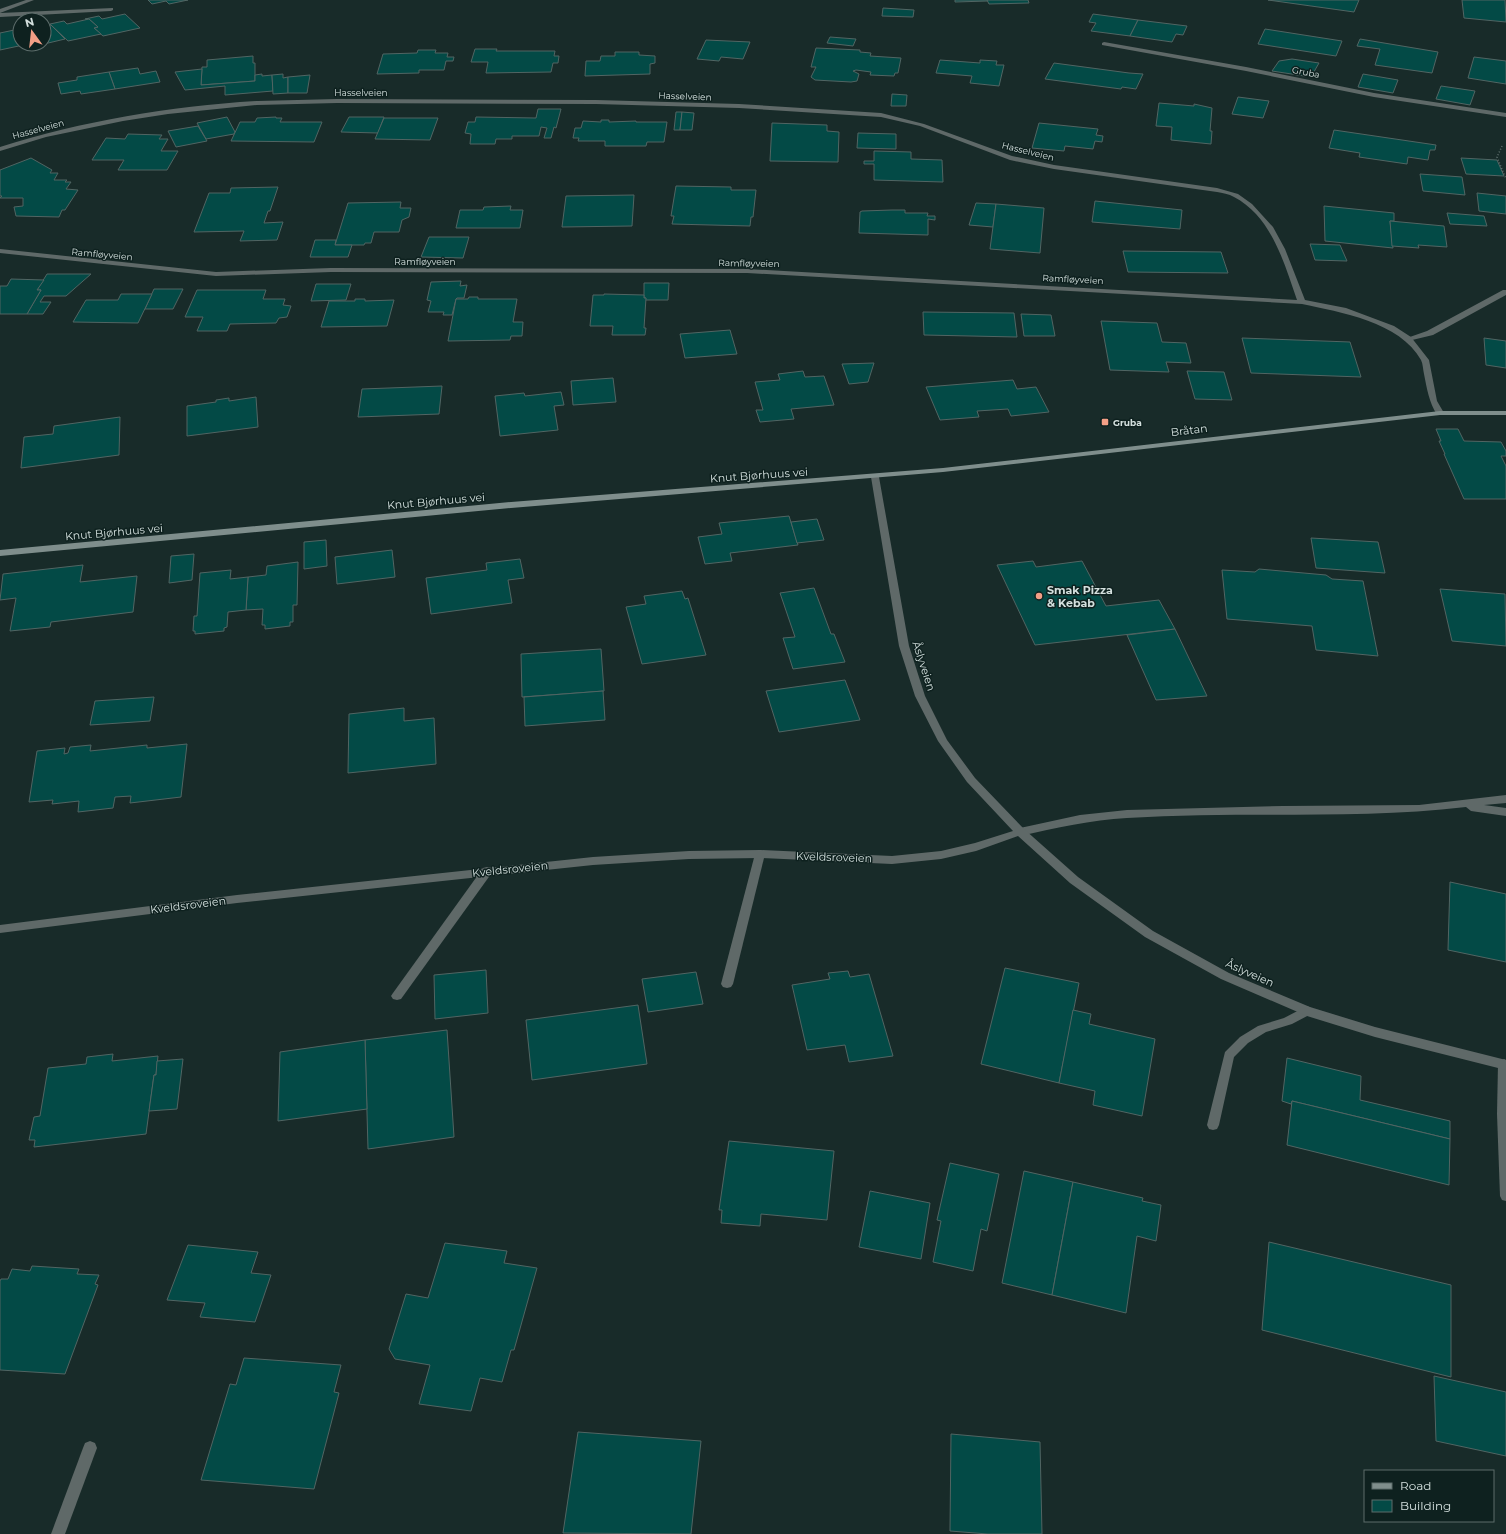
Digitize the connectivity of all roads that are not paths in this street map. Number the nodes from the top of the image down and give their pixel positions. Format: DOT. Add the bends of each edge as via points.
graph roads {
  1 [pos="31,0"];
  2 [pos="111,9"];
  3 [pos="0,10"];
  4 [pos="0,15"];
  5 [pos="1104,44"];
  6 [pos="1506,115"];
  7 [pos="0,149"];
  8 [pos="0,251"];
  9 [pos="1506,292"];
  10 [pos="1302,302"];
  11 [pos="1408,339"];
  12 [pos="1506,413"];
  13 [pos="1440,414"];
  14 [pos="875,477"];
  15 [pos="0,553"];
  16 [pos="1506,799"];
  17 [pos="1459,805"];
  18 [pos="1506,812"];
  19 [pos="1020,832"];
  20 [pos="760,854"];
  21 [pos="487,871"];
  22 [pos="0,929"];
  23 [pos="727,984"];
  24 [pos="397,996"];
  25 [pos="1307,1011"];
  26 [pos="1505,1065"];
  27 [pos="1213,1125"];
  28 [pos="1506,1196"];
  29 [pos="90,1448"];
  30 [pos="58,1534"];
  1 -- 3 [label="street"];
  2 -- 4 [label="street"];
  5 -- 6 [label="street, Gruba" via="1374,95"];
  7 -- 10 [label="street, Hasselveien" via="45,135 123,118 257,103 596,102 881,115 922,125 1010,158 1236,195 1250,205 1271,228 1282,249"];
  8 -- 10 [label="street, Ramfløyveien" via="8,254 216,274 331,270 746,271"];
  9 -- 11 [label="street" via="1430,333"];
  10 -- 11 [label="street, Ramfløyveien" via="1344,310 1391,328"];
  11 -- 13 [label="street, Ramfløyveien" via="1425,360 1433,401"];
  12 -- 13 [label="main road, Bråtan"];
  13 -- 14 [label="main road, Bråtan"];
  14 -- 15 [label="main road, Knut Bjørhuus vei" via="511,505"];
  14 -- 19 [label="street, Åslyveien" via="904,646 920,696 943,741 971,780"];
  16 -- 17 [label="street"];
  17 -- 18 [label="street"];
  17 -- 19 [label="street" via="1419,809 1127,814 1080,819"];
  19 -- 20 [label="street, Kveldsroveien" via="969,849 892,860"];
  19 -- 25 [label="street, Åslyveien" via="1074,880 1149,934 1225,976"];
  20 -- 21 [label="street, Kveldsroveien" via="593,860"];
  20 -- 23 [label="street"];
  21 -- 22 [label="street, Kveldsroveien"];
  21 -- 24 [label="street"];
  25 -- 26 [label="street, Åslyveien" via="1375,1032"];
  25 -- 27 [label="street" via="1288,1021 1262,1029 1244,1040 1229,1055"];
  26 -- 28 [label="street" via="1502,1114"];
  29 -- 30 [label="street"];
}
